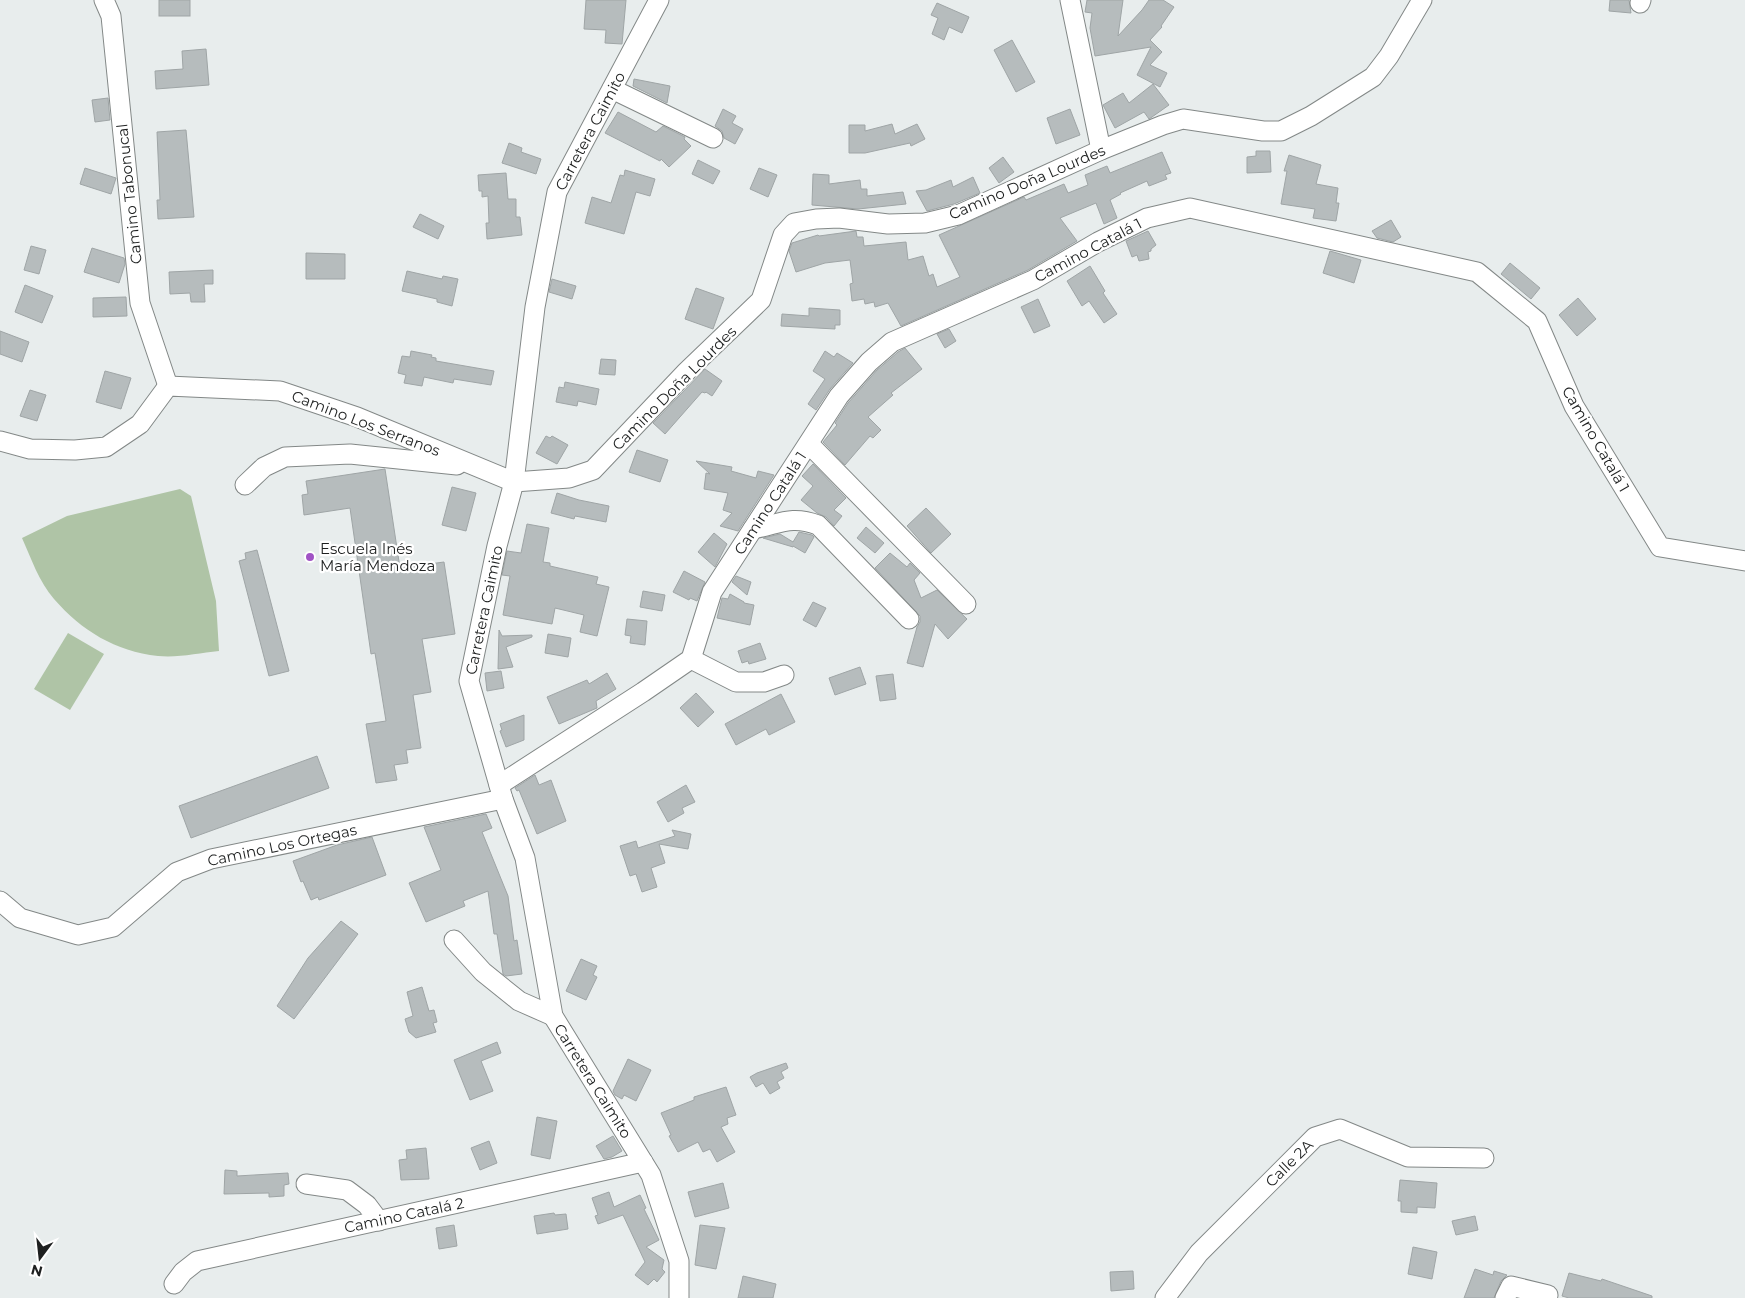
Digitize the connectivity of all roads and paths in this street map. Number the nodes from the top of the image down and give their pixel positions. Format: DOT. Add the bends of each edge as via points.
graph roads {
  1 [pos="104,0"];
  2 [pos="658,0"];
  3 [pos="1070,0"];
  4 [pos="1422,0"];
  5 [pos="612,89"];
  6 [pos="712,138"];
  7 [pos="1101,150"];
  8 [pos="168,386"];
  9 [pos="0,441"];
  10 [pos="809,444"];
  11 [pos="476,466"];
  12 [pos="514,482"];
  13 [pos="245,485"];
  14 [pos="753,529"];
  15 [pos="1745,561"];
  16 [pos="966,604"];
  17 [pos="910,619"];
  18 [pos="690,659"];
  19 [pos="784,675"];
  20 [pos="501,792"];
  21 [pos="0,901"];
  22 [pos="454,940"];
  23 [pos="553,1016"];
  24 [pos="1484,1158"];
  25 [pos="643,1162"];
  26 [pos="306,1184"];
  27 [pos="379,1221"];
  28 [pos="174,1284"];
  29 [pos="1548,1295"];
  30 [pos="679,1298"];
  31 [pos="1165,1298"];
  32 [pos="1505,1298"];
  1 -- 8 [label="street, Camino Tabonucal" via="111,16 140,303"];
  2 -- 5 [label="street, Carretera Caimito"];
  3 -- 7 [label="street"];
  4 -- 7 [label="street, Camino Doña Lourdes" via="1373,77 1296,124 1281,131 1263,131 1183,119"];
  5 -- 6 [label="street"];
  5 -- 12 [label="street, Carretera Caimito" via="557,192 535,307"];
  7 -- 12 [label="street, Camino Doña Lourdes" via="958,216 925,223 888,224 839,218 794,223 784,235 761,300 686,371 593,470 569,478"];
  8 -- 9 [label="street" via="140,424 106,447 30,449"];
  8 -- 11 [label="street, Camino Los Serranos" via="280,391 358,417"];
  10 -- 14 [label="street, Camino Catalá 1"];
  10 -- 15 [label="street, Camino Catalá 1" via="839,396 892,342 1033,280 1147,218 1190,208 1477,272 1537,321 1574,406 1660,547"];
  10 -- 16 [label="street"];
  11 -- 12 [label="street, Camino Los Serranos"];
  11 -- 13 [label="street" via="350,454 285,458 264,467"];
  12 -- 20 [label="street, Carretera Caimito" via="469,681"];
  14 -- 17 [label="street" via="804,519 818,525"];
  14 -- 18 [label="street, Camino Catalá 1" via="712,592"];
  18 -- 19 [label="street" via="736,682 764,682"];
  18 -- 20 [label="street"];
  20 -- 21 [label="street, Camino Los Ortegas" via="211,859 177,872 113,926 78,935 20,918"];
  20 -- 23 [label="street, Carretera Caimito" via="525,858"];
  22 -- 23 [label="street" via="483,972 519,1001"];
  23 -- 25 [label="street, Carretera Caimito"];
  24 -- 31 [label="street, Calle 2A" via="1408,1156 1340,1129 1315,1137 1199,1253"];
  25 -- 27 [label="street, Camino Catalá 2"];
  25 -- 30 [label="street, Carretera Caimito" via="651,1175 679,1261"];
  26 -- 27 [label="street" via="347,1190 367,1205"];
  27 -- 28 [label="street, Camino Catalá 2" via="197,1261"];
  29 -- 32 [label="street" via="1511,1286"];
}
